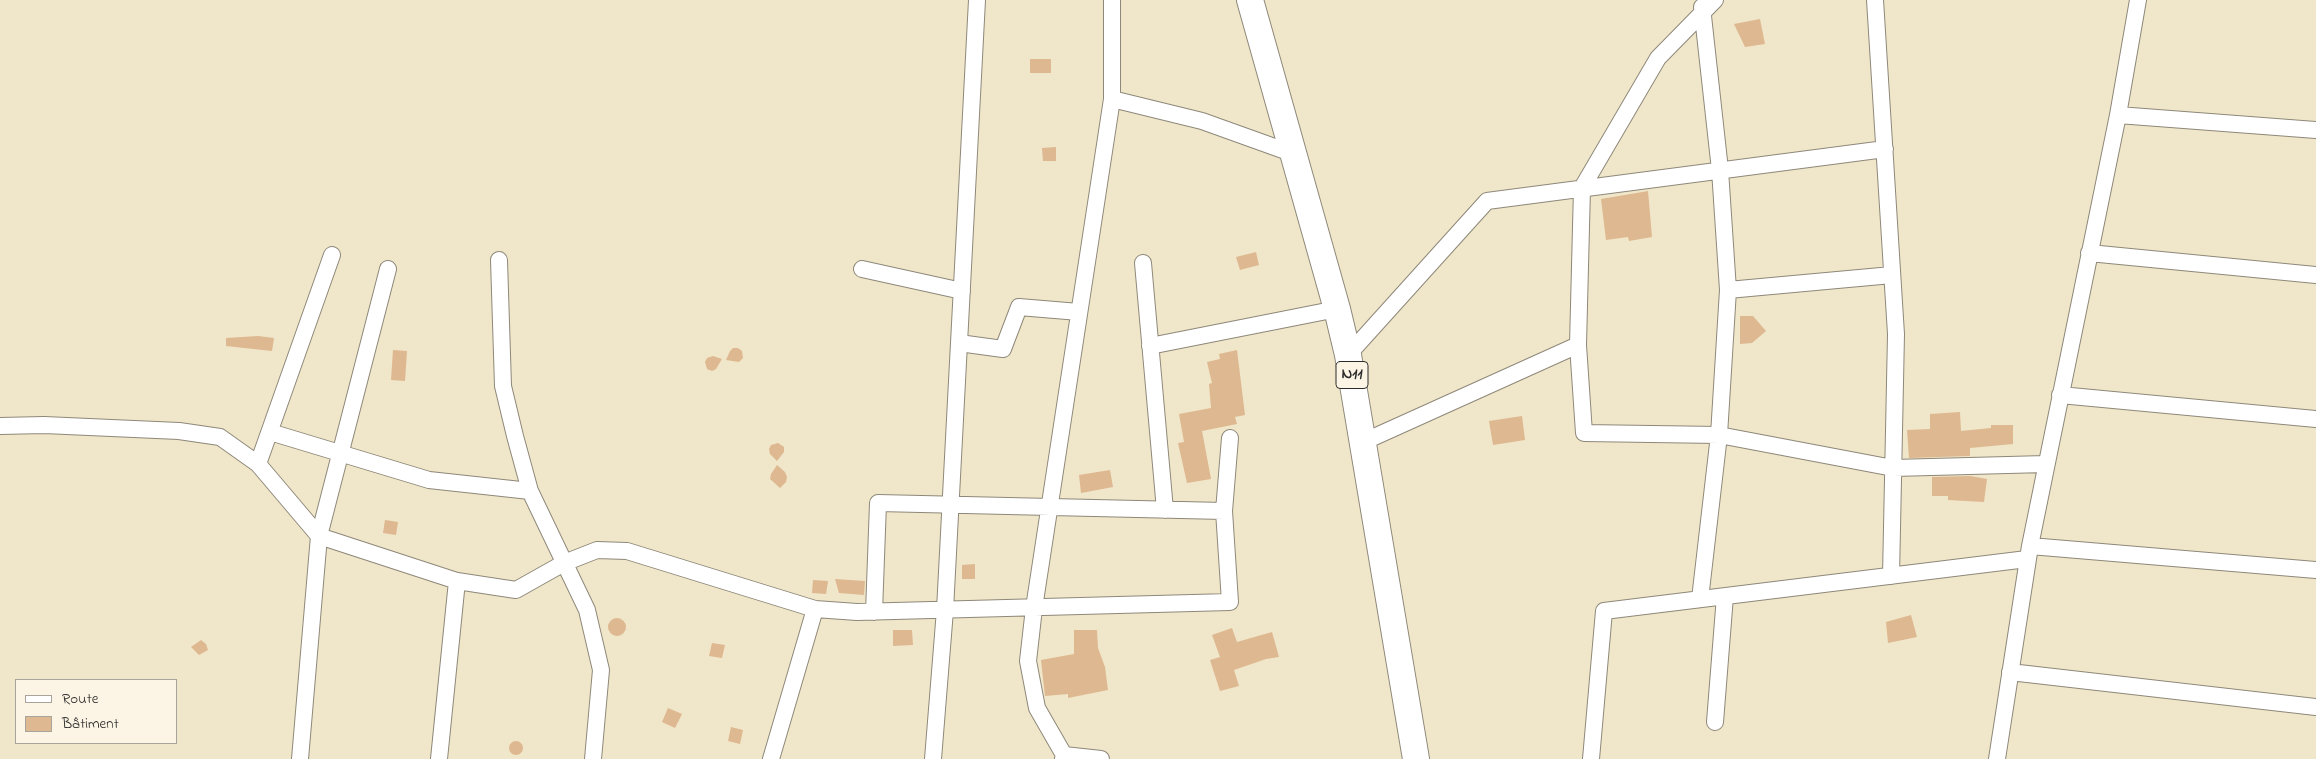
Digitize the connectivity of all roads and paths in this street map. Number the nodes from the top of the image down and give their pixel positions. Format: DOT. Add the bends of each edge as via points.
graph roads {
  1 [pos="978,0"];
  2 [pos="1112,0"];
  3 [pos="1250,0"];
  4 [pos="1715,0"];
  5 [pos="1875,0"];
  6 [pos="2138,0"];
  7 [pos="1702,6"];
  8 [pos="1112,99"];
  9 [pos="2118,115"];
  10 [pos="2316,130"];
  11 [pos="1884,148"];
  12 [pos="1294,154"];
  13 [pos="1720,170"];
  14 [pos="1582,188"];
  15 [pos="2089,253"];
  16 [pos="332,255"];
  17 [pos="498,260"];
  18 [pos="1143,262"];
  19 [pos="388,269"];
  20 [pos="862,269"];
  21 [pos="2316,274"];
  22 [pos="1892,275"];
  23 [pos="1728,290"];
  24 [pos="962,291"];
  25 [pos="1337,309"];
  26 [pos="1079,312"];
  27 [pos="959,343"];
  28 [pos="1578,345"];
  29 [pos="1150,346"];
  30 [pos="1348,355"];
  31 [pos="2060,394"];
  32 [pos="2316,419"];
  33 [pos="0,426"];
  34 [pos="270,432"];
  35 [pos="1720,435"];
  36 [pos="1230,438"];
  37 [pos="1363,442"];
  38 [pos="340,453"];
  39 [pos="258,464"];
  40 [pos="2046,464"];
  41 [pos="1893,468"];
  42 [pos="530,490"];
  43 [pos="951,504"];
  44 [pos="1050,507"];
  45 [pos="1165,510"];
  46 [pos="1224,511"];
  47 [pos="319,536"];
  48 [pos="2028,553"];
  49 [pos="564,563"];
  50 [pos="2316,570"];
  51 [pos="1891,576"];
  52 [pos="457,581"];
  53 [pos="1725,596"];
  54 [pos="1700,599"];
  55 [pos="1034,608"];
  56 [pos="815,609"];
  57 [pos="945,610"];
  58 [pos="874,612"];
  59 [pos="2010,672"];
  60 [pos="2316,707"];
  61 [pos="1715,722"];
  62 [pos="1064,757"];
  63 [pos="300,759"];
  64 [pos="439,759"];
  65 [pos="593,759"];
  66 [pos="771,759"];
  67 [pos="933,759"];
  68 [pos="1101,759"];
  69 [pos="1416,759"];
  70 [pos="1591,759"];
  71 [pos="1997,759"];
  1 -- 24 [label="street"];
  2 -- 8 [label="street"];
  3 -- 12 [label="main road, N11"];
  4 -- 7 [label="street"];
  5 -- 11 [label="street"];
  6 -- 9 [label="street"];
  7 -- 13 [label="street"];
  7 -- 14 [label="street" via="1658,58"];
  8 -- 12 [label="street" via="1202,121"];
  8 -- 26 [label="street"];
  9 -- 10 [label="street"];
  9 -- 15 [label="street"];
  11 -- 13 [label="street"];
  11 -- 22 [label="street"];
  12 -- 25 [label="main road, N11"];
  13 -- 14 [label="street"];
  13 -- 23 [label="street"];
  14 -- 28 [label="street"];
  14 -- 30 [label="street" via="1487,201"];
  15 -- 21 [label="street"];
  15 -- 31 [label="street"];
  16 -- 34 [label="street"];
  17 -- 42 [label="street" via="504,386"];
  18 -- 29 [label="street"];
  19 -- 38 [label="street"];
  20 -- 24 [label="street"];
  22 -- 23 [label="street"];
  22 -- 41 [label="street" via="1896,334"];
  23 -- 35 [label="street"];
  24 -- 27 [label="street"];
  25 -- 29 [label="street"];
  25 -- 30 [label="main road, N11"];
  26 -- 27 [label="street" via="1019,307 1003,349"];
  26 -- 44 [label="street"];
  27 -- 43 [label="street"];
  28 -- 35 [label="street" via="1584,432"];
  28 -- 37 [label="street"];
  29 -- 45 [label="street"];
  30 -- 37 [label="main road, N11"];
  31 -- 32 [label="street"];
  31 -- 40 [label="street"];
  33 -- 39 [label="street" via="178,431 220,437"];
  34 -- 38 [label="street"];
  34 -- 39 [label="street"];
  35 -- 41 [label="street"];
  35 -- 54 [label="street"];
  36 -- 46 [label="street"];
  37 -- 69 [label="main road, N11"];
  38 -- 42 [label="street" via="429,480"];
  38 -- 47 [label="street"];
  39 -- 47 [label="street"];
  40 -- 41 [label="street"];
  40 -- 48 [label="street"];
  41 -- 51 [label="street"];
  42 -- 49 [label="street"];
  43 -- 44 [label="street"];
  43 -- 57 [label="street"];
  43 -- 58 [label="street" via="878,503"];
  44 -- 45 [label="street"];
  44 -- 55 [label="street"];
  45 -- 46 [label="street"];
  46 -- 55 [label="street" via="1230,602"];
  47 -- 52 [label="street"];
  47 -- 63 [label="street"];
  48 -- 50 [label="street"];
  48 -- 51 [label="street"];
  48 -- 59 [label="street"];
  49 -- 52 [label="street" via="516,590"];
  49 -- 56 [label="street" via="597,550 627,551"];
  49 -- 65 [label="street" via="587,610 601,670"];
  51 -- 53 [label="street"];
  52 -- 64 [label="street"];
  53 -- 54 [label="street"];
  53 -- 61 [label="street"];
  54 -- 70 [label="street" via="1604,611"];
  55 -- 57 [label="street"];
  55 -- 62 [label="street" via="1028,661 1037,708"];
  56 -- 58 [label="street"];
  56 -- 66 [label="street"];
  57 -- 58 [label="street"];
  57 -- 67 [label="street"];
  59 -- 60 [label="street"];
  59 -- 71 [label="street"];
  62 -- 68 [label="street"];
}
